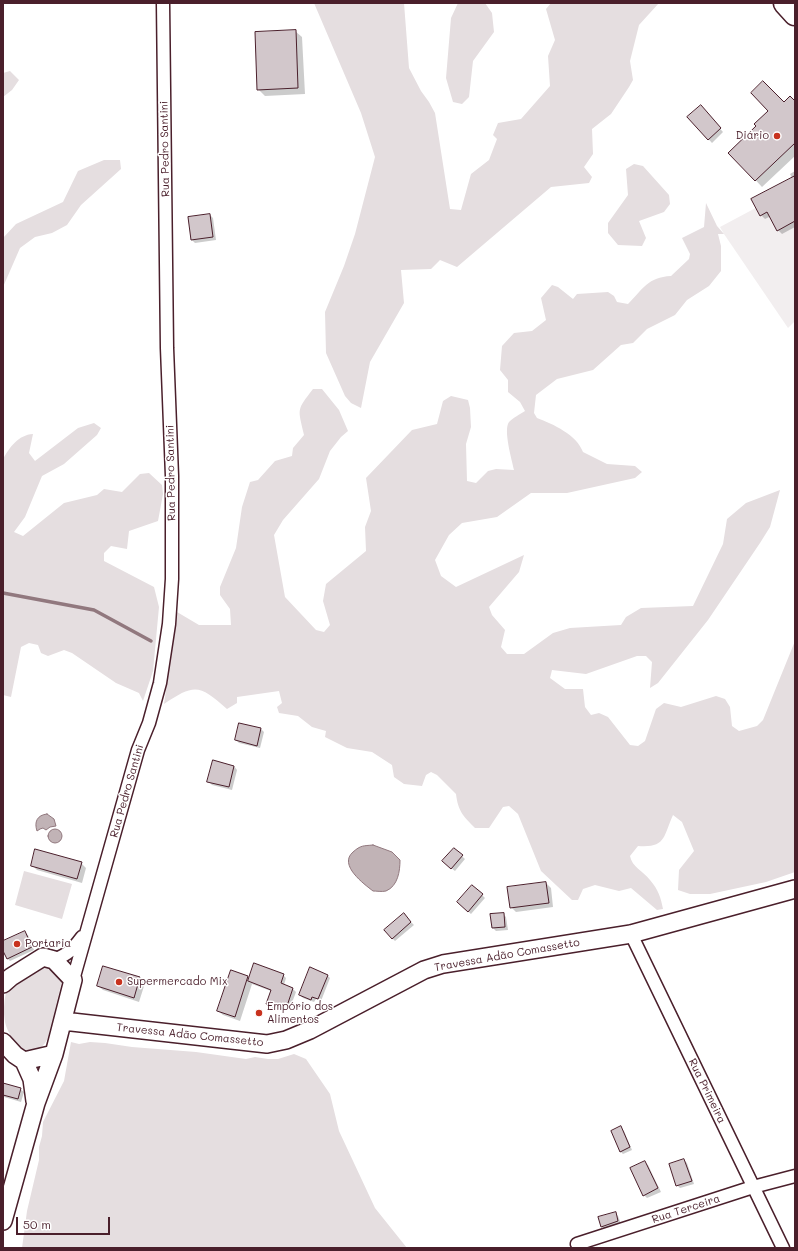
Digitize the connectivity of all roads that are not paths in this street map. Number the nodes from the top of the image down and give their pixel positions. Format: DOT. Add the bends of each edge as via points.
graph roads {
  1 [pos="163,3"];
  2 [pos="785,3"];
  3 [pos="795,14"];
  4 [pos="795,889"];
  5 [pos="87,932"];
  6 [pos="632,934"];
  7 [pos="54,960"];
  8 [pos="73,980"];
  9 [pos="3,984"];
  10 [pos="63,1021"];
  11 [pos="3,1042"];
  12 [pos="54,1054"];
  13 [pos="24,1061"];
  14 [pos="36,1103"];
  15 [pos="795,1176"];
  16 [pos="754,1187"];
  17 [pos="3,1221"];
  18 [pos="577,1244"];
  19 [pos="783,1248"];
  1 -- 5 [label="street, Rua Pedro Santini" via="167,348 172,476 172,578 169,624 160,683 149,723 138,750"];
  2 -- 3 [label="highway"];
  4 -- 6 [label="street, Travessa Adão Comassetto"];
  5 -- 7 [label="street, Rua Pedro Santini" via="72,950"];
  5 -- 8 [label="street, Rua Pedro Santini"];
  6 -- 10 [label="street, Travessa Adão Comassetto" via="443,964 424,970 310,1030 286,1040 267,1044"];
  6 -- 16 [label="street, Rua Primeira"];
  7 -- 8 [label="street"];
  7 -- 9 [label="street" via="42,957"];
  8 -- 10 [label="street"];
  10 -- 12 [label="street"];
  11 -- 13 [label="street"];
  12 -- 13 [label="street"];
  12 -- 14 [label="street"];
  13 -- 14 [label="street" via="32,1079"];
  14 -- 17 [label="street"];
  15 -- 16 [label="street, Rua Terceira"];
  16 -- 18 [label="street, Rua Terceira"];
  16 -- 19 [label="street, Rua Primeira"];
}
